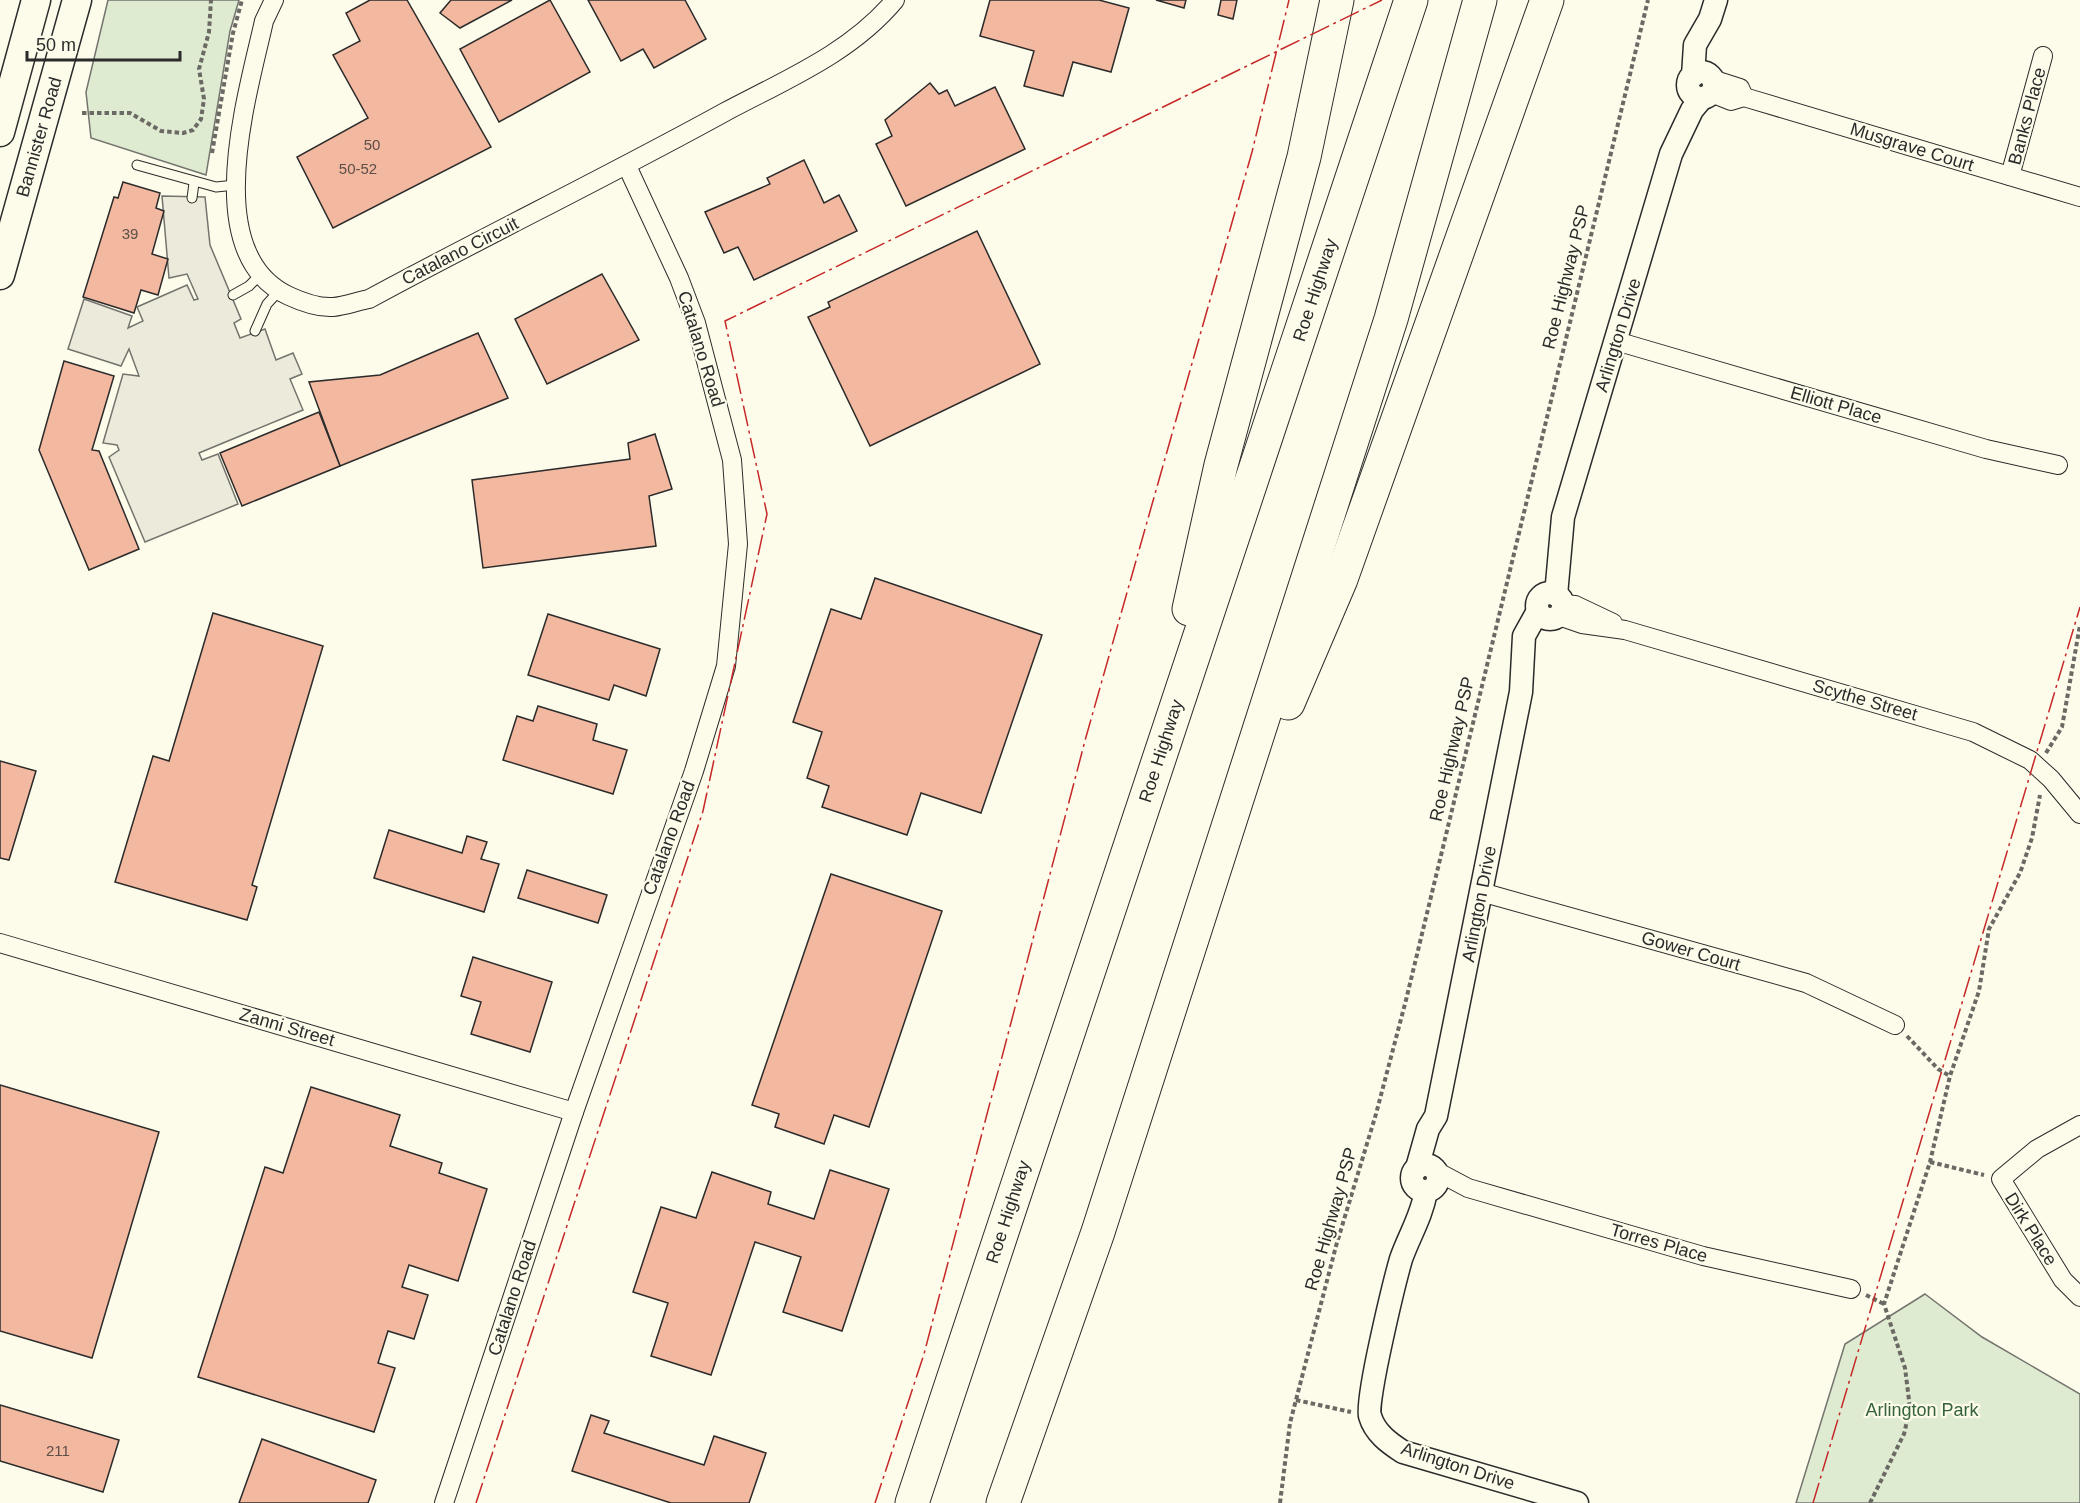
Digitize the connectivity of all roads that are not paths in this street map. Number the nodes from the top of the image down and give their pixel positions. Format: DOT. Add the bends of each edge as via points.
graph roads {
  1 [pos="36,0"];
  2 [pos="77,0"];
  3 [pos="274,0"];
  4 [pos="895,0"];
  5 [pos="1337,0"];
  6 [pos="1411,0"];
  7 [pos="1479,0"];
  8 [pos="1547,0"];
  9 [pos="1713,10"];
  10 [pos="2043,56"];
  11 [pos="1702,85"];
  12 [pos="0,132"];
  13 [pos="137,165"];
  14 [pos="627,166"];
  15 [pos="2010,176"];
  16 [pos="194,183"];
  17 [pos="235,185"];
  18 [pos="2080,196"];
  19 [pos="192,198"];
  20 [pos="261,274"];
  21 [pos="0,275"];
  22 [pos="279,291"];
  23 [pos="233,295"];
  24 [pos="255,331"];
  25 [pos="1616,341"];
  26 [pos="2058,465"];
  27 [pos="1551,607"];
  28 [pos="1149,786"];
  29 [pos="2080,814"];
  30 [pos="1210,884"];
  31 [pos="1481,892"];
  32 [pos="0,943"];
  33 [pos="1895,1025"];
  34 [pos="574,1112"];
  35 [pos="2080,1125"];
  36 [pos="1426,1178"];
  37 [pos="1851,1289"];
  38 [pos="2080,1297"];
  39 [pos="444,1503"];
  40 [pos="912,1503"];
  41 [pos="1003,1503"];
  42 [pos="1577,1503"];
  1 -- 12 [label="main road"];
  2 -- 21 [label="main road, Bannister Road"];
  3 -- 17 [label="street, Catalano Circuit" via="264,21 252,77"];
  4 -- 14 [label="street, Catalano Circuit" via="877,22 841,49"];
  5 -- 28 [label="highway" via="1304,157 1221,465"];
  6 -- 28 [label="highway, Roe Highway"];
  7 -- 30 [label="highway" via="1391,319"];
  8 -- 30 [label="highway" via="1341,579"];
  9 -- 11 [label="street, Arlington Drive" via="1695,45"];
  10 -- 15 [label="street, Banks Place"];
  11 -- 15 [label="street, Musgrave Court" via="1731,101 1744,97"];
  11 -- 25 [label="street, Arlington Drive" via="1671,154"];
  13 -- 16 [label="lane"];
  14 -- 22 [label="street, Catalano Circuit" via="369,299 333,307 304,302"];
  14 -- 34 [label="street, Catalano Road" via="696,323 732,460 738,544 726,666 694,771"];
  15 -- 18 [label="street, Musgrave Court"];
  16 -- 17 [label="lane" via="216,188"];
  16 -- 19 [label="lane"];
  17 -- 20 [label="street, Catalano Circuit" via="242,234"];
  20 -- 22 [label="street, Catalano Circuit"];
  20 -- 23 [label="lane"];
  22 -- 24 [label="lane" via="267,304"];
  25 -- 26 [label="street, Elliott Place" via="1986,449"];
  25 -- 27 [label="street, Arlington Drive" via="1563,517 1540,579"];
  27 -- 29 [label="street, Scythe Street" via="1582,624 1625,630 1973,732 2006,746 2041,769"];
  27 -- 31 [label="street, Arlington Drive" via="1521,692"];
  28 -- 40 [label="highway, Roe Highway"];
  30 -- 41 [label="highway" via="1098,1232"];
  31 -- 33 [label="street, Gower Court" via="1806,983"];
  31 -- 36 [label="street, Arlington Drive" via="1436,1116 1428,1129"];
  32 -- 34 [label="street, Zanni Street"];
  34 -- 39 [label="street, Catalano Road"];
  35 -- 38 [label="street, Dirk Place" via="2037,1149 2001,1179 2063,1280"];
  36 -- 37 [label="street, Torres Place" via="1451,1189 1468,1188 1703,1256"];
  36 -- 42 [label="street, Arlington Drive" via="1402,1231 1402,1258 1369,1415 1382,1437 1403,1452"];
}
